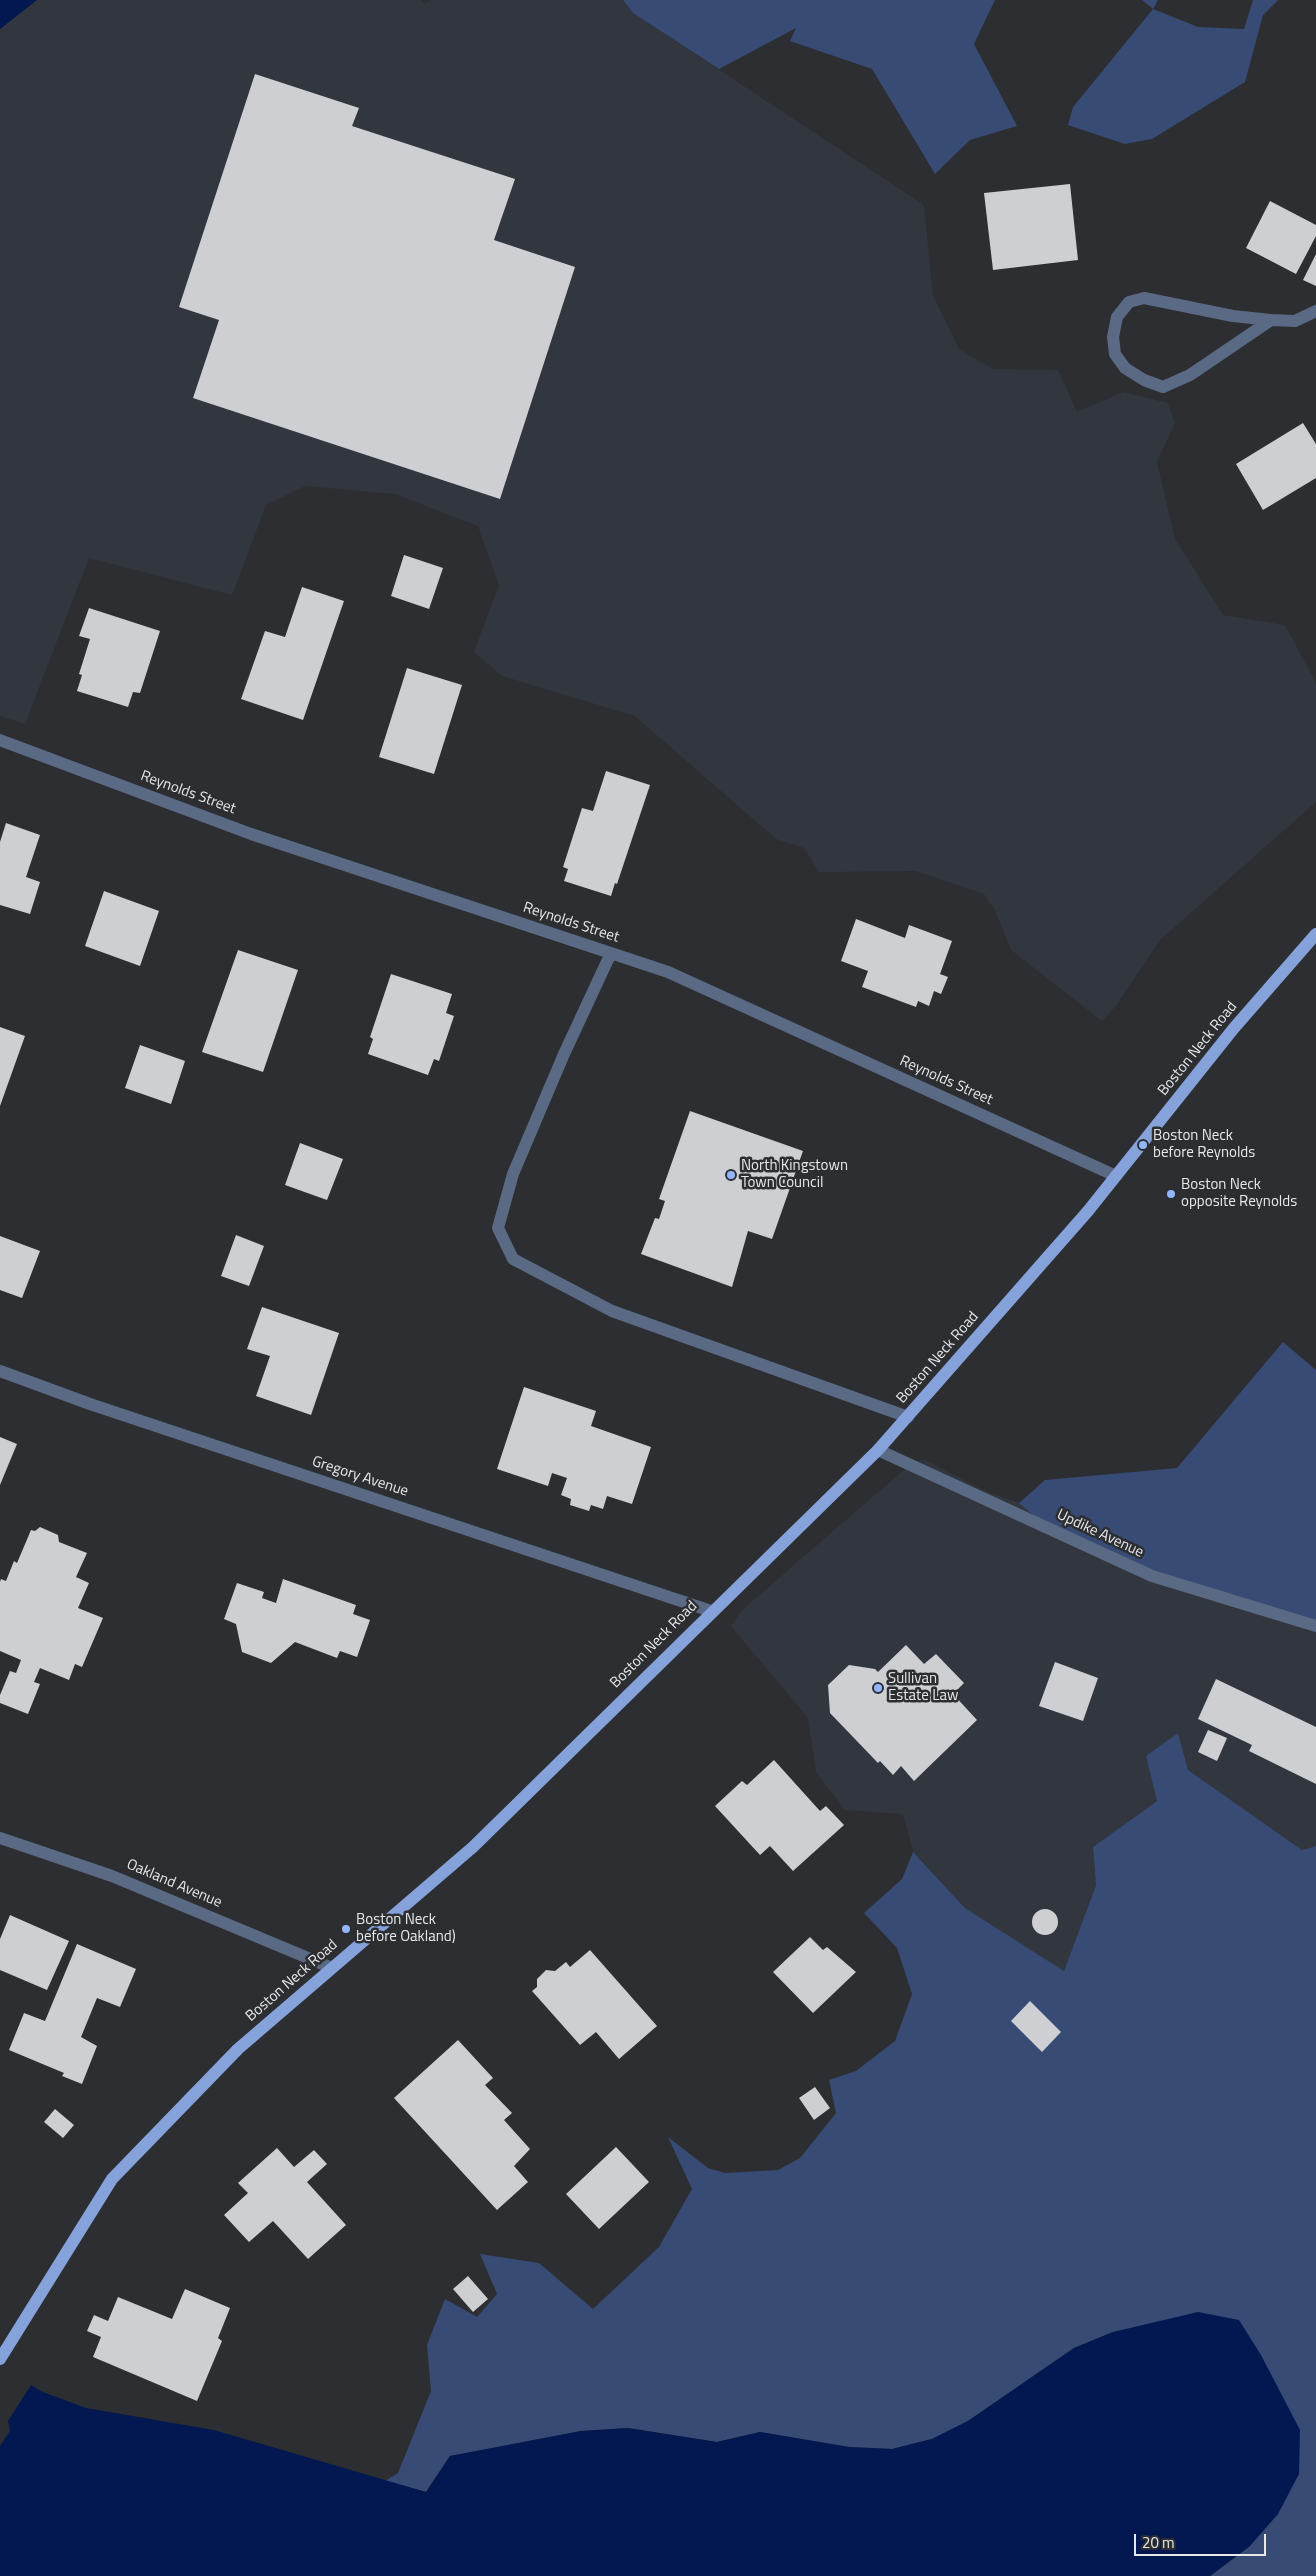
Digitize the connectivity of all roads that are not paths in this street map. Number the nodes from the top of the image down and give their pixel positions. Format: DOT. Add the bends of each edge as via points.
graph roads {
  1 [pos="1316,311"];
  2 [pos="1271,320"];
  3 [pos="0,740"];
  4 [pos="1316,934"];
  5 [pos="611,953"];
  6 [pos="1116,1176"];
  7 [pos="0,1371"];
  8 [pos="908,1417"];
  9 [pos="878,1450"];
  10 [pos="712,1611"];
  11 [pos="1316,1626"];
  12 [pos="0,1838"];
  13 [pos="332,1968"];
  14 [pos="0,2359"];
  1 -- 2 [label="street" via="1295,321"];
  2 -- 2 [label="street" via="1233,316 1144,298 1129,302 1118,317 1113,337 1115,354 1124,368 1163,387 1190,375"];
  3 -- 5 [label="street, Reynolds Street" via="251,834"];
  4 -- 6 [label="main road, Boston Neck Road" via="1234,1028"];
  5 -- 6 [label="street, Reynolds Street" via="668,972"];
  5 -- 8 [label="street" via="513,1174 498,1228 513,1259 612,1311"];
  6 -- 8 [label="main road, Boston Neck Road"];
  7 -- 10 [label="street, Gregory Avenue" via="90,1404"];
  8 -- 9 [label="main road, Boston Neck Road"];
  9 -- 10 [label="main road, Boston Neck Road"];
  9 -- 11 [label="street, Updike Avenue" via="1152,1576"];
  10 -- 13 [label="main road, Boston Neck Road" via="473,1847"];
  12 -- 13 [label="street, Oakland Avenue" via="112,1876"];
  13 -- 14 [label="main road, Boston Neck Road" via="238,2049 112,2179"];
}
